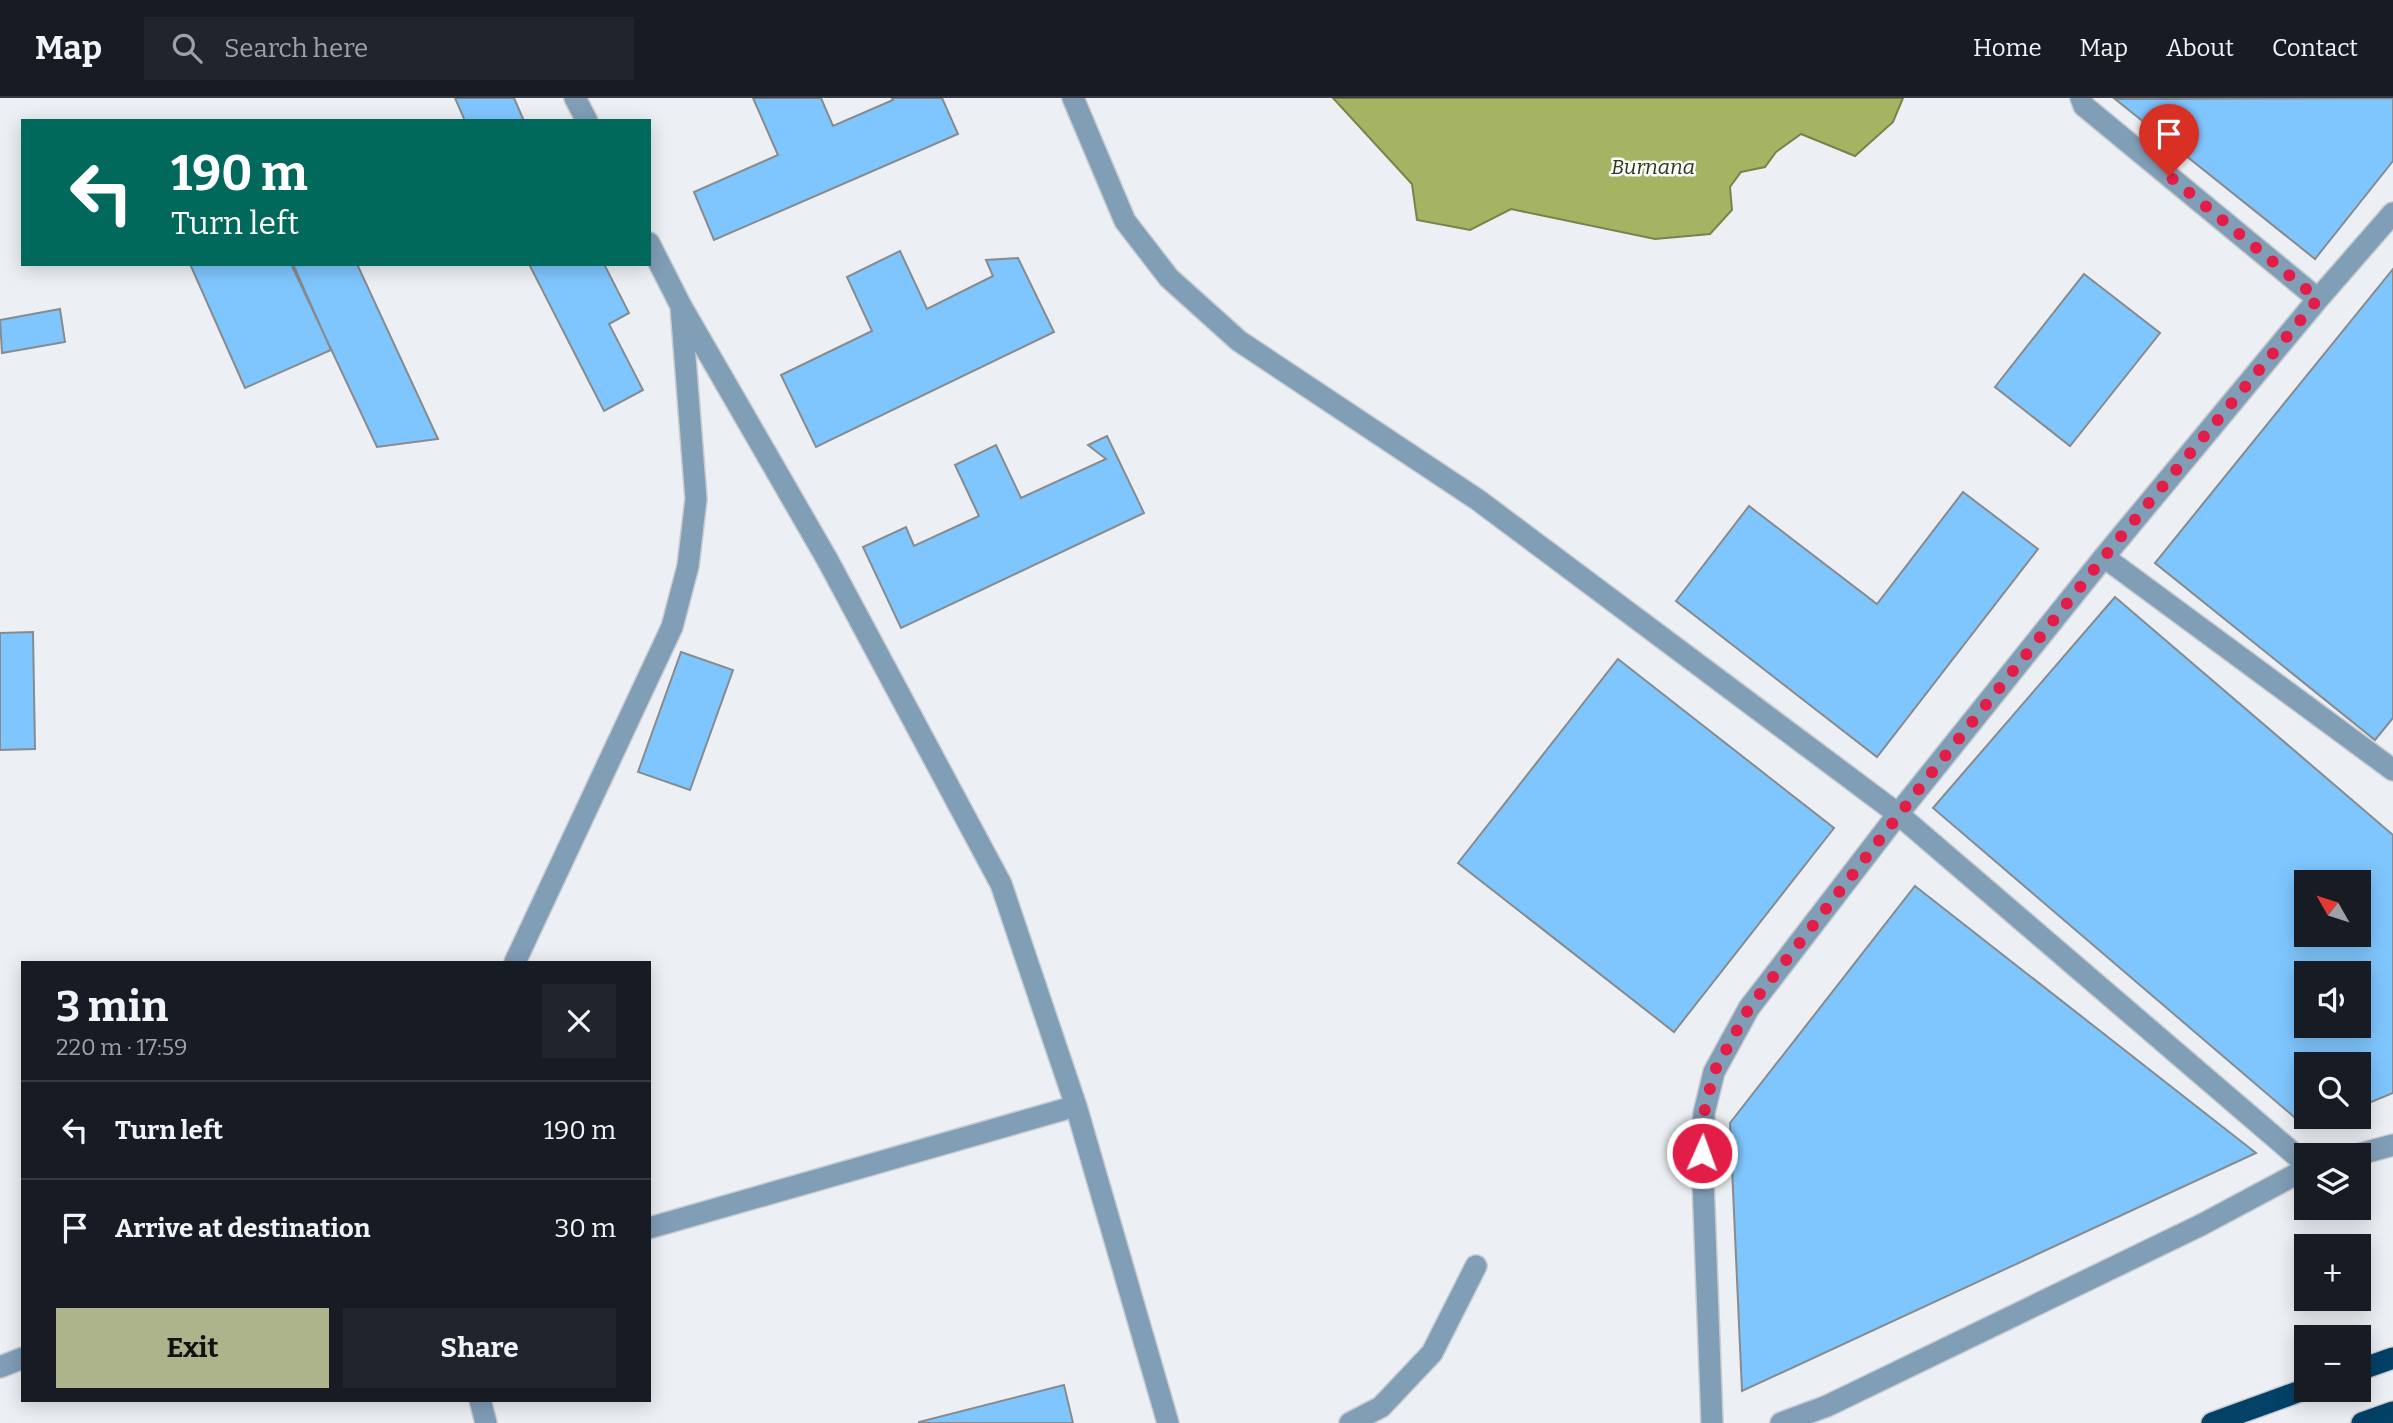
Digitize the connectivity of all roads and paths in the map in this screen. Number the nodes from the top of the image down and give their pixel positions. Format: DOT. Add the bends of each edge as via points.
graph roads {
  1 [pos="575,98"];
  2 [pos="1073,98"];
  3 [pos="2081,98"];
  4 [pos="586,119"];
  5 [pos="2393,213"];
  6 [pos="651,247"];
  7 [pos="2318,299"];
  8 [pos="681,306"];
  9 [pos="2104,557"];
  10 [pos="2393,769"];
  11 [pos="1898,814"];
  12 [pos="515,961"];
  13 [pos="1076,1106"];
  14 [pos="2393,1145"];
  15 [pos="2371,1151"];
  16 [pos="2294,1157"];
  17 [pos="2294,1174"];
  18 [pos="651,1227"];
  19 [pos="1476,1266"];
  20 [pos="2393,1358"];
  21 [pos="21,1359"];
  22 [pos="2371,1366"];
  23 [pos="0,1367"];
  24 [pos="2294,1393"];
  25 [pos="481,1402"];
  26 [pos="2393,1412"];
  27 [pos="486,1423"];
  28 [pos="1168,1423"];
  29 [pos="1350,1423"];
  30 [pos="1712,1423"];
  31 [pos="1781,1423"];
  32 [pos="2212,1423"];
  33 [pos="2362,1423"];
  1 -- 4 [label="street"];
  2 -- 11 [label="street" via="1125,221 1168,278 1239,341 1478,500"];
  3 -- 7 [label="street" via="2084,106"];
  5 -- 7 [label="street"];
  6 -- 8 [label="street"];
  7 -- 9 [label="street"];
  8 -- 12 [label="street" via="696,499 688,566 672,627"];
  8 -- 13 [label="street" via="827,559 1001,884"];
  9 -- 10 [label="street"];
  9 -- 11 [label="street"];
  11 -- 16 [label="street"];
  11 -- 30 [label="street" via="1749,1008 1714,1072 1704,1113 1702,1153"];
  13 -- 18 [label="street"];
  13 -- 28 [label="street"];
  14 -- 15 [label="street"];
  17 -- 31 [label="street" via="2201,1226 1826,1406"];
  19 -- 29 [label="street" via="1432,1353 1381,1407"];
  20 -- 22 [label="highway"];
  21 -- 23 [label="street"];
  24 -- 32 [label="highway"];
  25 -- 27 [label="street"];
  26 -- 33 [label="highway"];
}
